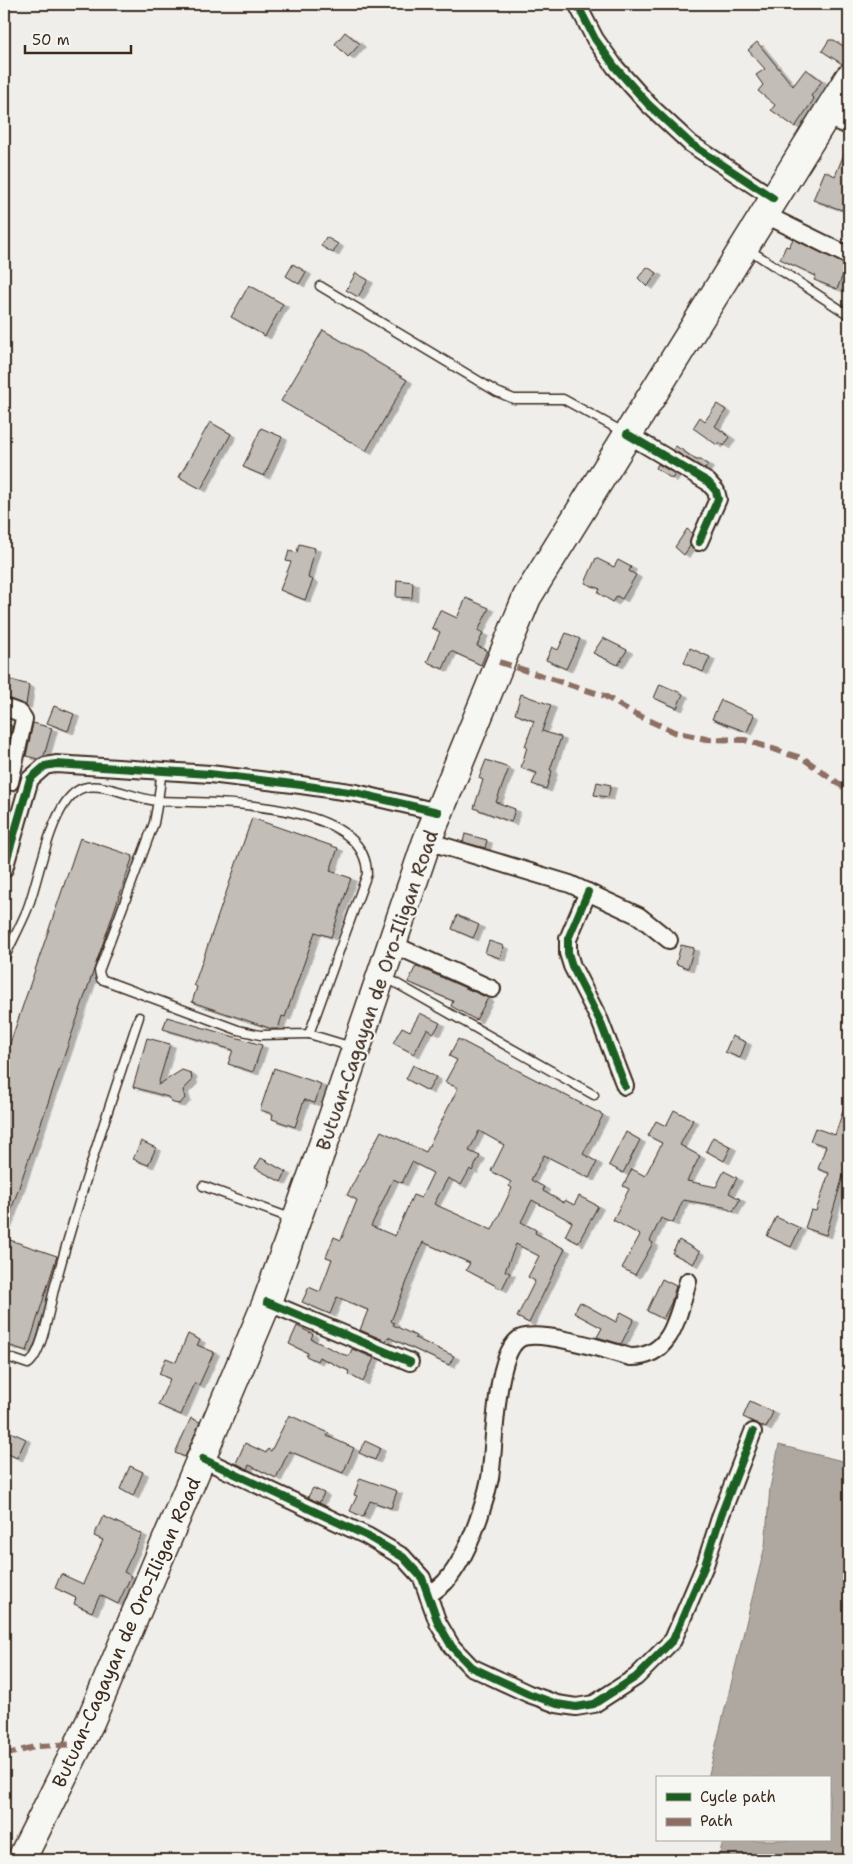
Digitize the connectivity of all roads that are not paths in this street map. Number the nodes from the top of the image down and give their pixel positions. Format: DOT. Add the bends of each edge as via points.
graph roads {
  1 [pos="577,4"];
  2 [pos="849,78"];
  3 [pos="837,122"];
  4 [pos="769,206"];
  5 [pos="744,247"];
  6 [pos="849,256"];
  7 [pos="320,286"];
  8 [pos="849,315"];
  9 [pos="626,434"];
  10 [pos="699,542"];
  11 [pos="4,707"];
  12 [pos="161,771"];
  13 [pos="7,782"];
  14 [pos="28,785"];
  15 [pos="158,801"];
  16 [pos="438,812"];
  17 [pos="427,841"];
  18 [pos="4,869"];
  19 [pos="588,892"];
  20 [pos="669,940"];
  21 [pos="392,944"];
  22 [pos="4,959"];
  23 [pos="381,975"];
  24 [pos="492,990"];
  25 [pos="139,1017"];
  26 [pos="309,1034"];
  27 [pos="356,1049"];
  28 [pos="625,1086"];
  29 [pos="594,1095"];
  30 [pos="203,1186"];
  31 [pos="296,1220"];
  32 [pos="688,1280"];
  33 [pos="267,1302"];
  34 [pos="4,1356"];
  35 [pos="410,1362"];
  36 [pos="753,1432"];
  37 [pos="203,1459"];
  38 [pos="428,1595"];
  39 [pos="21,1860"];
  1 -- 4 [label="street" via="595,39 648,104 691,144"];
  2 -- 3 [label="highway, Butuan-Cagayan de Oro-Iligan Road"];
  3 -- 4 [label="highway, Butuan-Cagayan de Oro-Iligan Road"];
  4 -- 5 [label="highway, Butuan-Cagayan de Oro-Iligan Road"];
  4 -- 6 [label="street"];
  5 -- 8 [label="lane"];
  5 -- 9 [label="highway, Butuan-Cagayan de Oro-Iligan Road"];
  7 -- 9 [label="lane" via="497,392 514,399 563,399"];
  9 -- 10 [label="street" via="708,482 716,490 718,499"];
  9 -- 16 [label="highway, Butuan-Cagayan de Oro-Iligan Road" via="526,597"];
  11 -- 13 [label="street" via="20,713 24,719"];
  12 -- 14 [label="street" via="56,764 44,766"];
  12 -- 15 [label="lane"];
  12 -- 16 [label="street" via="219,775 356,793"];
  13 -- 14 [label="street"];
  14 -- 18 [label="street"];
  15 -- 22 [label="lane" via="90,786 73,793 54,826 27,910"];
  15 -- 26 [label="lane" via="154,823 100,971 101,979 238,1030 260,1034"];
  15 -- 26 [label="lane" via="259,805 314,818 356,844 367,865 363,890"];
  16 -- 17 [label="highway, Butuan-Cagayan de Oro-Iligan Road"];
  17 -- 19 [label="street"];
  17 -- 21 [label="highway, Butuan-Cagayan de Oro-Iligan Road"];
  19 -- 20 [label="street" via="639,916"];
  19 -- 28 [label="street" via="568,939 568,952 600,1020"];
  21 -- 23 [label="highway, Butuan-Cagayan de Oro-Iligan Road"];
  21 -- 24 [label="street"];
  23 -- 27 [label="highway, Butuan-Cagayan de Oro-Iligan Road"];
  23 -- 29 [label="lane"];
  25 -- 34 [label="lane" via="74,1215 42,1338 28,1364"];
  26 -- 27 [label="lane"];
  27 -- 31 [label="highway, Butuan-Cagayan de Oro-Iligan Road"];
  30 -- 31 [label="lane"];
  31 -- 33 [label="highway, Butuan-Cagayan de Oro-Iligan Road"];
  32 -- 38 [label="street" via="672,1334 652,1353 630,1357 562,1339 532,1336 515,1344 508,1353 497,1400 494,1453 485,1501 456,1567 445,1582"];
  33 -- 35 [label="street"];
  33 -- 37 [label="highway, Butuan-Cagayan de Oro-Iligan Road"];
  36 -- 38 [label="street" via="705,1565 673,1640 636,1677 594,1704 576,1707 557,1704 471,1667 452,1647 438,1623"];
  37 -- 38 [label="street" via="368,1536 403,1557 422,1578"];
  37 -- 39 [label="highway, Butuan-Cagayan de Oro-Iligan Road" via="90,1722"];
}
